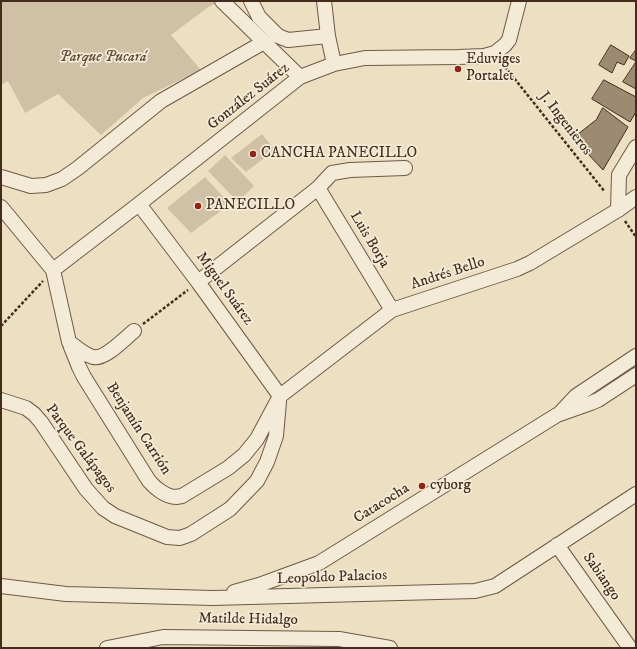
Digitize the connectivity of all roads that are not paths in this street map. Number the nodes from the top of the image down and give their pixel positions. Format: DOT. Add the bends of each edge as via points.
graph roads {
  1 [pos="222,1"];
  2 [pos="251,1"];
  3 [pos="324,1"];
  4 [pos="519,1"];
  5 [pos="328,36"];
  6 [pos="264,42"];
  7 [pos="334,64"];
  8 [pos="300,77"];
  9 [pos="636,147"];
  10 [pos="405,168"];
  11 [pos="1,176"];
  12 [pos="318,188"];
  13 [pos="636,197"];
  14 [pos="139,204"];
  15 [pos="1,207"];
  16 [pos="618,210"];
  17 [pos="52,270"];
  18 [pos="198,282"];
  19 [pos="392,310"];
  20 [pos="134,330"];
  21 [pos="69,342"];
  22 [pos="636,356"];
  23 [pos="636,375"];
  24 [pos="280,396"];
  25 [pos="1,400"];
  26 [pos="557,416"];
  27 [pos="636,494"];
  28 [pos="557,545"];
  29 [pos="1,586"];
  30 [pos="213,598"];
  31 [pos="327,643"];
  32 [pos="152,644"];
  33 [pos="107,648"];
  34 [pos="390,648"];
  35 [pos="630,648"];
  1 -- 6 [label="street"];
  2 -- 5 [label="street" via="260,17 278,36 288,40"];
  3 -- 5 [label="street"];
  4 -- 7 [label="street, González Suárez" via="509,40 495,53 484,56 366,58"];
  5 -- 7 [label="street"];
  6 -- 8 [label="street"];
  6 -- 11 [label="street" via="161,101 62,179 46,185 31,186"];
  7 -- 8 [label="street, González Suárez"];
  8 -- 14 [label="street, González Suárez"];
  9 -- 16 [label="street" via="619,176"];
  10 -- 12 [label="street" via="332,173"];
  12 -- 18 [label="street"];
  12 -- 19 [label="street, Luis Borja"];
  13 -- 16 [label="street, Andrés Bello"];
  14 -- 17 [label="street, González Suárez"];
  14 -- 18 [label="street, Miguel Suárez"];
  15 -- 17 [label="street"];
  16 -- 19 [label="street, Andrés Bello" via="517,269"];
  17 -- 21 [label="street, Benjamín Carrión"];
  18 -- 24 [label="street, Miguel Suárez"];
  19 -- 24 [label="street, Andrés Bello"];
  20 -- 21 [label="street" via="101,357 87,355"];
  21 -- 24 [label="street, Benjamín Carrión" via="84,377 149,481 168,496 182,496 228,468 244,455 257,439"];
  22 -- 26 [label="street, Catacocha" via="576,396"];
  23 -- 26 [label="street, Catacocha" via="594,402"];
  24 -- 25 [label="street, Parque Galápagos" via="276,436 257,481 230,509 191,534 180,538 167,537 115,516 104,508 86,488 34,414 26,408"];
  26 -- 30 [label="street, Catacocha" via="319,563 259,585"];
  27 -- 28 [label="street, Leopoldo Palacios"];
  28 -- 30 [label="street, Leopoldo Palacios" via="495,586 475,591"];
  28 -- 35 [label="street, Sabiango"];
  29 -- 30 [label="street, Leopoldo Palacios" via="66,594"];
  31 -- 32 [label="street, Matilde Hidalgo" via="163,637"];
  31 -- 34 [label="street, Matilde Hidalgo" via="339,638"];
  32 -- 33 [label="street, Matilde Hidalgo"];
}
